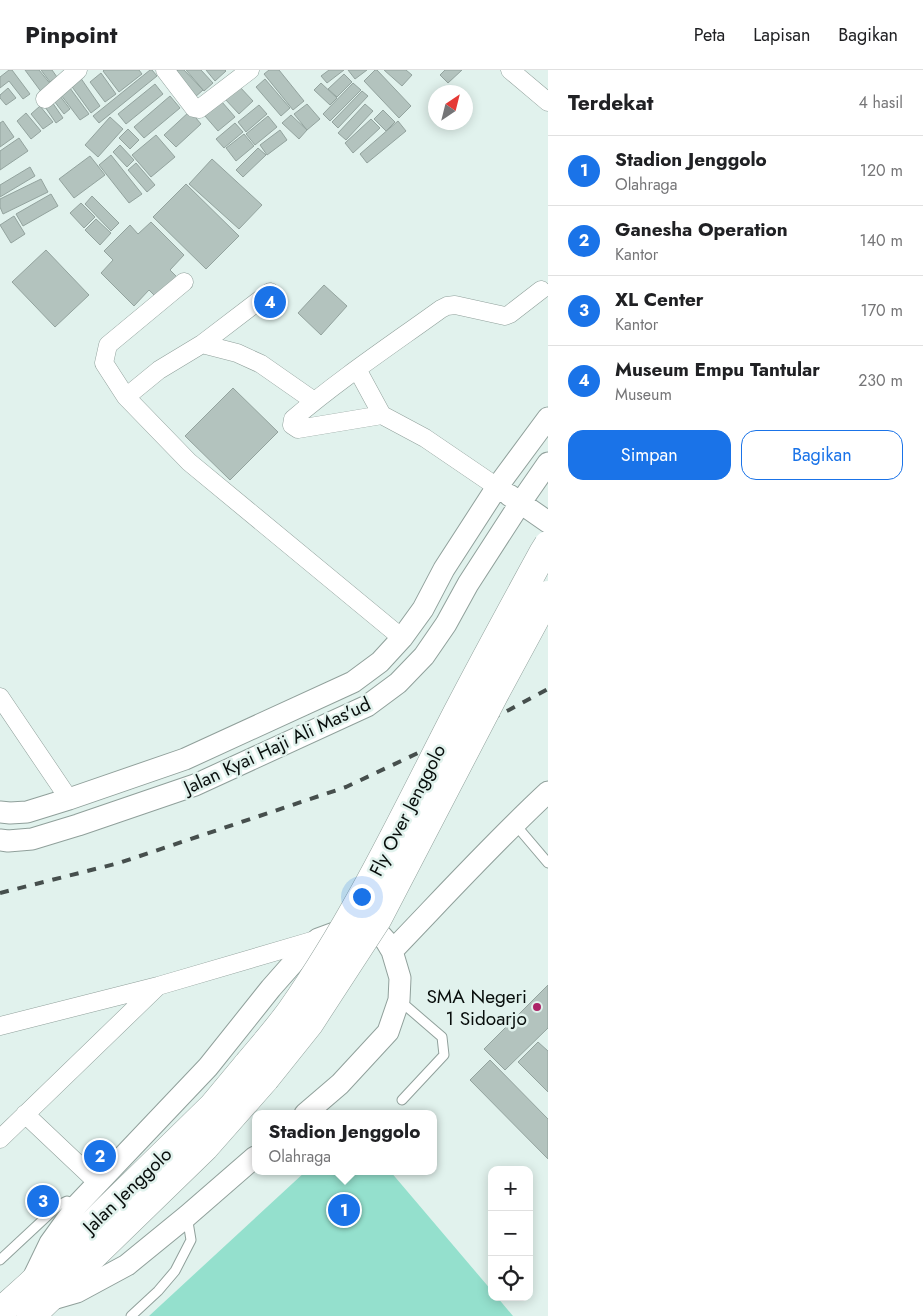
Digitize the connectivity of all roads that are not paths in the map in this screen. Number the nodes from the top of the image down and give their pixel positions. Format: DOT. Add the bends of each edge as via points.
graph roads {
  1 [pos="78,70"];
  2 [pos="165,70"];
  3 [pos="250,70"];
  4 [pos="510,70"];
  5 [pos="45,99"];
  6 [pos="548,102"];
  7 [pos="184,282"];
  8 [pos="541,290"];
  9 [pos="270,292"];
  10 [pos="202,344"];
  11 [pos="357,369"];
  12 [pos="126,397"];
  13 [pos="314,401"];
  14 [pos="382,415"];
  15 [pos="548,418"];
  16 [pos="548,463"];
  17 [pos="497,487"];
  18 [pos="521,502"];
  19 [pos="548,522"];
  20 [pos="548,545"];
  21 [pos="548,595"];
  22 [pos="402,638"];
  23 [pos="0,697"];
  24 [pos="547,795"];
  25 [pos="69,799"];
  26 [pos="0,812"];
  27 [pos="514,823"];
  28 [pos="0,840"];
  29 [pos="548,863"];
  30 [pos="318,939"];
  31 [pos="392,951"];
  32 [pos="158,986"];
  33 [pos="399,1000"];
  34 [pos="0,1026"];
  35 [pos="257,1071"];
  36 [pos="402,1100"];
  37 [pos="310,1110"];
  38 [pos="25,1114"];
  39 [pos="0,1139"];
  40 [pos="252,1160"];
  41 [pos="98,1183"];
  42 [pos="78,1204"];
  43 [pos="187,1216"];
  44 [pos="0,1260"];
  45 [pos="35,1301"];
  46 [pos="0,1312"];
  47 [pos="131,1316"];
  1 -- 5 [label="street"];
  2 -- 3 [label="street" via="194,108 199,109"];
  4 -- 6 [label="street"];
  7 -- 12 [label="street" via="108,345 104,363"];
  8 -- 11 [label="street" via="505,316 447,306"];
  9 -- 10 [label="street"];
  10 -- 12 [label="street" via="159,370"];
  10 -- 13 [label="street" via="261,364"];
  11 -- 13 [label="street"];
  11 -- 14 [label="street"];
  12 -- 22 [label="street" via="189,462"];
  13 -- 14 [label="street" via="293,419 292,425 298,429"];
  14 -- 17 [label="street" via="425,438"];
  15 -- 17 [label="street, Jalan Kyai Haji Ali Mas'ud"];
  16 -- 18 [label="street, Jalan Kyai Haji Ali Mas'ud"];
  17 -- 18 [label="street"];
  17 -- 22 [label="street, Jalan Kyai Haji Ali Mas'ud"];
  18 -- 19 [label="street"];
  18 -- 28 [label="street, Jalan Kyai Haji Ali Mas'ud" via="424,656 398,683 367,706 195,785 32,839"];
  20 -- 35 [label="highway, Fly Over Jenggolo, bridge" via="392,843"];
  21 -- 35 [label="highway, Fly Over Jenggolo, bridge" via="378,918 310,1024"];
  22 -- 25 [label="street, Jalan Kyai Haji Ali Mas'ud" via="380,662 331,693 185,759"];
  23 -- 25 [label="street"];
  24 -- 27 [label="street"];
  25 -- 26 [label="street, Jalan Kyai Haji Ali Mas'ud" via="27,812"];
  27 -- 29 [label="lane"];
  27 -- 31 [label="street"];
  30 -- 31 [label="street" via="368,927 377,931"];
  30 -- 32 [label="street"];
  30 -- 41 [label="street" via="291,964 208,1067"];
  31 -- 33 [label="street" via="400,978"];
  32 -- 34 [label="street"];
  32 -- 38 [label="street"];
  33 -- 36 [label="lane" via="442,1037 444,1055"];
  33 -- 37 [label="street" via="388,1032 340,1084"];
  35 -- 45 [label="highway, Jalan Jenggolo" via="213,1106"];
  38 -- 39 [label="street"];
  38 -- 41 [label="street"];
  40 -- 43 [label="street"];
  41 -- 42 [label="street"];
  42 -- 44 [label="lane" via="67,1201 59,1205"];
  42 -- 45 [label="street" via="50,1243"];
  43 -- 45 [label="street" via="127,1265 77,1292"];
  43 -- 47 [label="lane" via="191,1240 175,1271"];
  45 -- 46 [label="highway, Jalan Jenggolo"];
}
